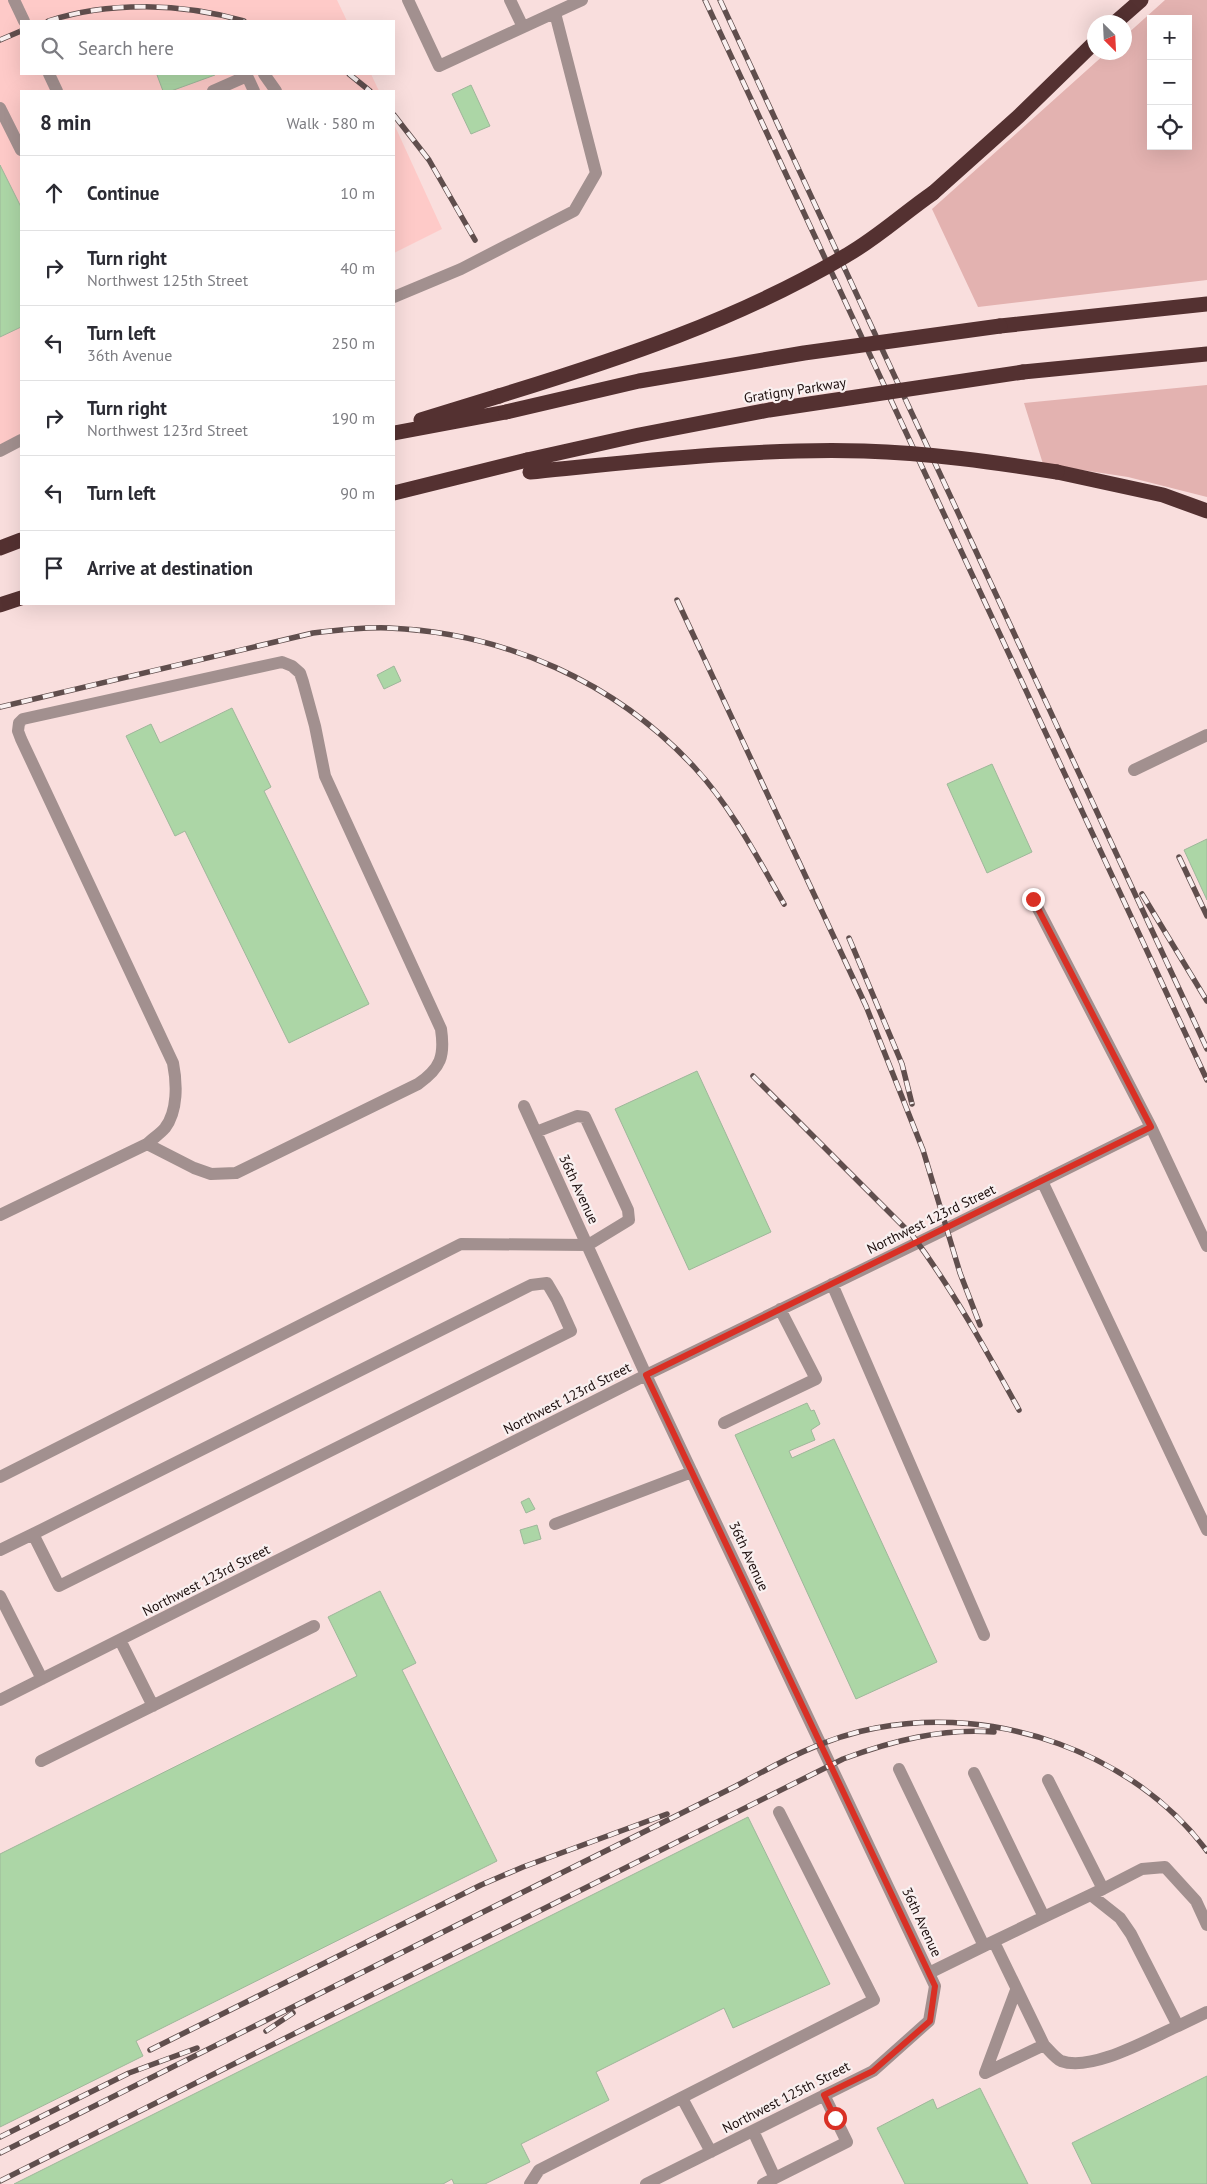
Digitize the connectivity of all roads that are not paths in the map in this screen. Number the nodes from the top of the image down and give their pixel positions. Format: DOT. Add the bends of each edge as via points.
graph roads {
  1 [pos="14,0"];
  2 [pos="408,0"];
  3 [pos="510,0"];
  4 [pos="582,0"];
  5 [pos="1141,0"];
  6 [pos="555,13"];
  7 [pos="1124,15"];
  8 [pos="24,20"];
  9 [pos="523,27"];
  10 [pos="1087,50"];
  11 [pos="49,75"];
  12 [pos="250,75"];
  13 [pos="265,75"];
  14 [pos="57,90"];
  15 [pos="215,90"];
  16 [pos="254,90"];
  17 [pos="275,90"];
  18 [pos="0,108"];
  19 [pos="20,148"];
  20 [pos="395,298"];
  21 [pos="1207,304"];
  22 [pos="1207,354"];
  23 [pos="395,429"];
  24 [pos="395,433"];
  25 [pos="20,441"];
  26 [pos="0,451"];
  27 [pos="529,466"];
  28 [pos="395,493"];
  29 [pos="1207,511"];
  30 [pos="20,540"];
  31 [pos="0,548"];
  32 [pos="20,598"];
  33 [pos="0,605"];
  34 [pos="1207,736"];
  35 [pos="1134,770"];
  36 [pos="1033,899"];
  37 [pos="524,1106"];
  38 [pos="1151,1127"];
  39 [pos="536,1132"];
  40 [pos="147,1144"];
  41 [pos="1042,1181"];
  42 [pos="0,1216"];
  43 [pos="588,1245"];
  44 [pos="1207,1246"];
  45 [pos="832,1284"];
  46 [pos="780,1309"];
  47 [pos="646,1375"];
  48 [pos="724,1423"];
  49 [pos="692,1472"];
  50 [pos="0,1477"];
  51 [pos="555,1524"];
  52 [pos="1207,1530"];
  53 [pos="33,1534"];
  54 [pos="0,1550"];
  55 [pos="0,1596"];
  56 [pos="314,1626"];
  57 [pos="984,1635"];
  58 [pos="120,1640"];
  59 [pos="42,1679"];
  60 [pos="0,1700"];
  61 [pos="153,1706"];
  62 [pos="41,1761"];
  63 [pos="899,1769"];
  64 [pos="974,1773"];
  65 [pos="1048,1780"];
  66 [pos="779,1812"];
  67 [pos="1097,1892"];
  68 [pos="1044,1917"];
  69 [pos="1207,1925"];
  70 [pos="989,1944"];
  71 [pos="929,1973"];
  72 [pos="1016,1990"];
  73 [pos="1207,2012"];
  74 [pos="930,2021"];
  75 [pos="1178,2026"];
  76 [pos="1044,2045"];
  77 [pos="824,2095"];
  78 [pos="682,2098"];
  79 [pos="753,2131"];
  80 [pos="711,2152"];
  81 [pos="776,2178"];
  82 [pos="667,2179"];
  83 [pos="530,2184"];
  84 [pos="646,2184"];
  85 [pos="763,2184"];
  1 -- 8 [label="street"];
  2 -- 9 [label="street" via="439,66"];
  3 -- 9 [label="street"];
  4 -- 6 [label="street"];
  5 -- 7 [label="highway"];
  6 -- 9 [label="street"];
  6 -- 20 [label="street" via="596,173 574,211 461,269"];
  10 -- 23 [label="highway, bridge" via="1019,116 932,192 848,255 758,303 670,339"];
  11 -- 14 [label="street"];
  12 -- 15 [label="street"];
  12 -- 16 [label="street"];
  13 -- 17 [label="street"];
  18 -- 19 [label="street"];
  21 -- 24 [label="highway, bridge" via="1000,326 804,353 639,381 506,412"];
  22 -- 27 [label="highway, Gratigny Parkway, bridge" via="1024,372 769,410 639,435"];
  25 -- 26 [label="street"];
  27 -- 28 [label="highway" via="443,480"];
  27 -- 29 [label="highway, bridge" via="753,452 855,451 984,461 1057,472 1163,495"];
  30 -- 31 [label="highway"];
  32 -- 33 [label="highway"];
  34 -- 35 [label="street"];
  36 -- 38 [label="street"];
  37 -- 39 [label="street, 36th Avenue"];
  38 -- 41 [label="street, Northwest 123rd Street"];
  38 -- 44 [label="street"];
  39 -- 43 [label="street, 36th Avenue"];
  39 -- 43 [label="street" via="577,1116 584,1117 628,1210 629,1220"];
  40 -- 40 [label="street" via="165,1128 172,1112 176,1096 174,1063 21,739 19,723 23,719 282,662 300,673 304,682 325,776 441,1029 442,1054 438,1067 418,1084 236,1173 211,1174"];
  40 -- 42 [label="street"];
  41 -- 45 [label="street, Northwest 123rd Street"];
  41 -- 52 [label="street"];
  43 -- 47 [label="street, 36th Avenue"];
  43 -- 50 [label="street" via="461,1244"];
  45 -- 46 [label="street, Northwest 123rd Street"];
  45 -- 57 [label="street"];
  46 -- 47 [label="street, Northwest 123rd Street"];
  46 -- 48 [label="street" via="816,1379"];
  47 -- 49 [label="street, 36th Avenue"];
  47 -- 58 [label="street, Northwest 123rd Street"];
  49 -- 51 [label="street"];
  49 -- 71 [label="street, 36th Avenue"];
  53 -- 53 [label="street" via="531,1285 547,1284 571,1331 59,1586"];
  53 -- 54 [label="street"];
  55 -- 59 [label="street"];
  56 -- 61 [label="street"];
  58 -- 59 [label="street, Northwest 123rd Street"];
  58 -- 61 [label="street"];
  59 -- 60 [label="street, Northwest 123rd Street"];
  61 -- 62 [label="street"];
  63 -- 70 [label="street"];
  64 -- 68 [label="street"];
  65 -- 67 [label="street"];
  66 -- 78 [label="street" via="874,2000"];
  67 -- 68 [label="street"];
  67 -- 69 [label="street" via="1142,1868 1165,1867 1196,1901"];
  67 -- 75 [label="street" via="1131,1934"];
  68 -- 70 [label="street"];
  70 -- 71 [label="street"];
  70 -- 72 [label="street"];
  71 -- 74 [label="street, 36th Avenue" via="935,1986"];
  72 -- 76 [label="street"];
  72 -- 76 [label="street" via="985,2073"];
  73 -- 75 [label="street"];
  74 -- 77 [label="street, Northwest 125th Street" via="873,2071"];
  75 -- 76 [label="street" via="1095,2062 1077,2064 1060,2060"];
  77 -- 79 [label="street, Northwest 125th Street"];
  77 -- 81 [label="street" via="847,2142"];
  78 -- 80 [label="street"];
  78 -- 83 [label="street" via="539,2170"];
  79 -- 80 [label="street, Northwest 125th Street"];
  79 -- 81 [label="street"];
  80 -- 82 [label="street, Northwest 125th Street"];
  81 -- 85 [label="street"];
  82 -- 84 [label="street, Northwest 125th Street"];
}
